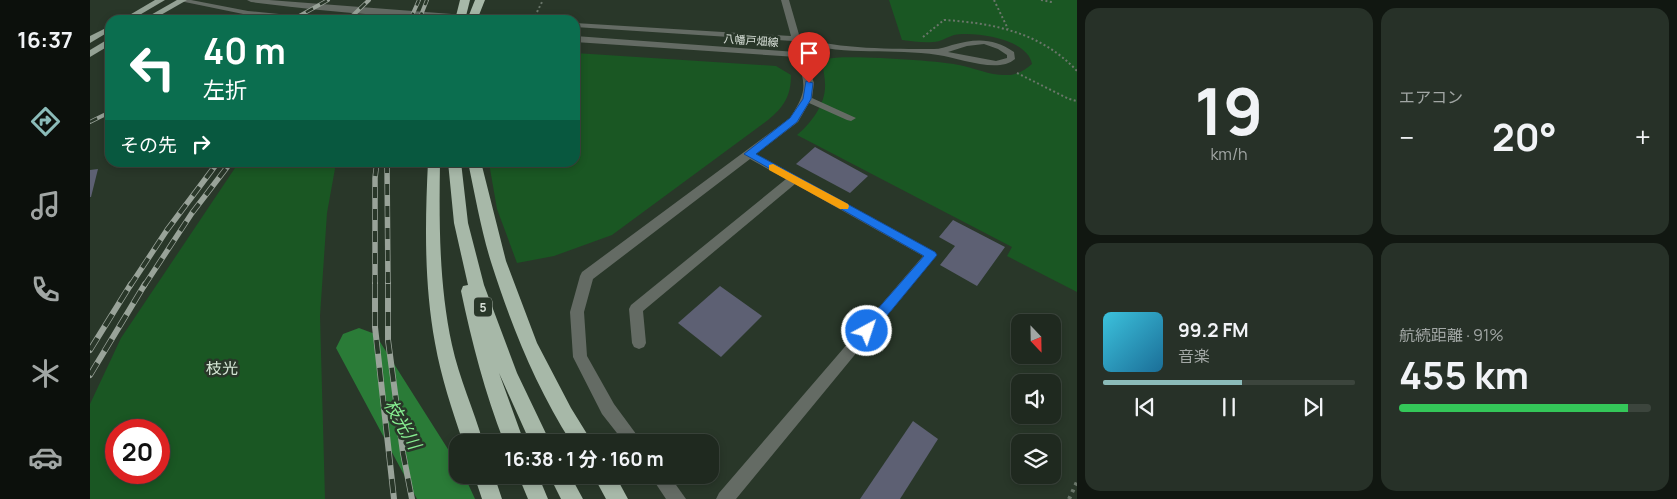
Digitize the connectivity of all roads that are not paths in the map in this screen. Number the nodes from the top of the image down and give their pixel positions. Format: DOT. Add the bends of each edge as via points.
graph roads {
  1 [pos="161,0"];
  2 [pos="181,0"];
  3 [pos="251,0"];
  4 [pos="465,0"];
  5 [pos="480,0"];
  6 [pos="484,0"];
  7 [pos="785,0"];
  8 [pos="134,15"];
  9 [pos="155,15"];
  10 [pos="268,15"];
  11 [pos="416,15"];
  12 [pos="461,15"];
  13 [pos="478,15"];
  14 [pos="479,15"];
  15 [pos="580,24"];
  16 [pos="105,31"];
  17 [pos="795,38"];
  18 [pos="580,39"];
  19 [pos="90,40"];
  20 [pos="105,44"];
  21 [pos="824,47"];
  22 [pos="937,52"];
  23 [pos="90,54"];
  24 [pos="800,54"];
  25 [pos="807,99"];
  26 [pos="851,118"];
  27 [pos="749,154"];
  28 [pos="434,167"];
  29 [pos="454,167"];
  30 [pos="475,167"];
  31 [pos="794,179"];
  32 [pos="455,181"];
  33 [pos="639,343"];
  34 [pos="470,434"];
  35 [pos="511,434"];
  36 [pos="536,434"];
  37 [pos="577,434"];
  38 [pos="628,434"];
  39 [pos="487,484"];
  40 [pos="532,484"];
  41 [pos="564,484"];
  42 [pos="609,484"];
  43 [pos="665,484"];
  44 [pos="492,499"];
  45 [pos="538,499"];
  46 [pos="573,499"];
  47 [pos="618,499"];
  48 [pos="677,499"];
  49 [pos="725,499"];
  1 -- 8 [label="main road"];
  2 -- 9 [label="main road"];
  2 -- 10 [label="street"];
  3 -- 11 [label="street"];
  4 -- 12 [label="highway"];
  5 -- 13 [label="highway"];
  6 -- 14 [label="highway"];
  7 -- 17 [label="street"];
  15 -- 17 [label="street, 八幡戸畑線"];
  16 -- 19 [label="main road"];
  17 -- 21 [label="street, 八幡戸畑線"];
  17 -- 24 [label="street"];
  18 -- 24 [label="street, 八幡戸畑線"];
  20 -- 23 [label="main road"];
  21 -- 22 [label="street"];
  21 -- 24 [label="street, 八幡戸畑線"];
  22 -- 22 [label="street" via="974,41 1005,49 1011,54 1011,60 997,64"];
  24 -- 25 [label="street" via="809,83"];
  25 -- 26 [label="street"];
  25 -- 27 [label="street" via="794,120"];
  27 -- 31 [label="street"];
  27 -- 38 [label="street" via="587,276 577,312 580,357 608,409"];
  28 -- 34 [label="highway" via="433,258 441,332"];
  29 -- 32 [label="highway, 5"];
  30 -- 37 [label="highway" via="498,261 529,345"];
  31 -- 33 [label="street" via="636,309"];
  31 -- 49 [label="street" via="931,255"];
  32 -- 35 [label="highway, 5" via="469,292 483,350"];
  32 -- 36 [label="highway, 5" via="465,240 480,296 502,363"];
  39 -- 44 [label="highway"];
  40 -- 45 [label="highway"];
  41 -- 46 [label="highway"];
  42 -- 47 [label="highway"];
  43 -- 48 [label="street"];
}
